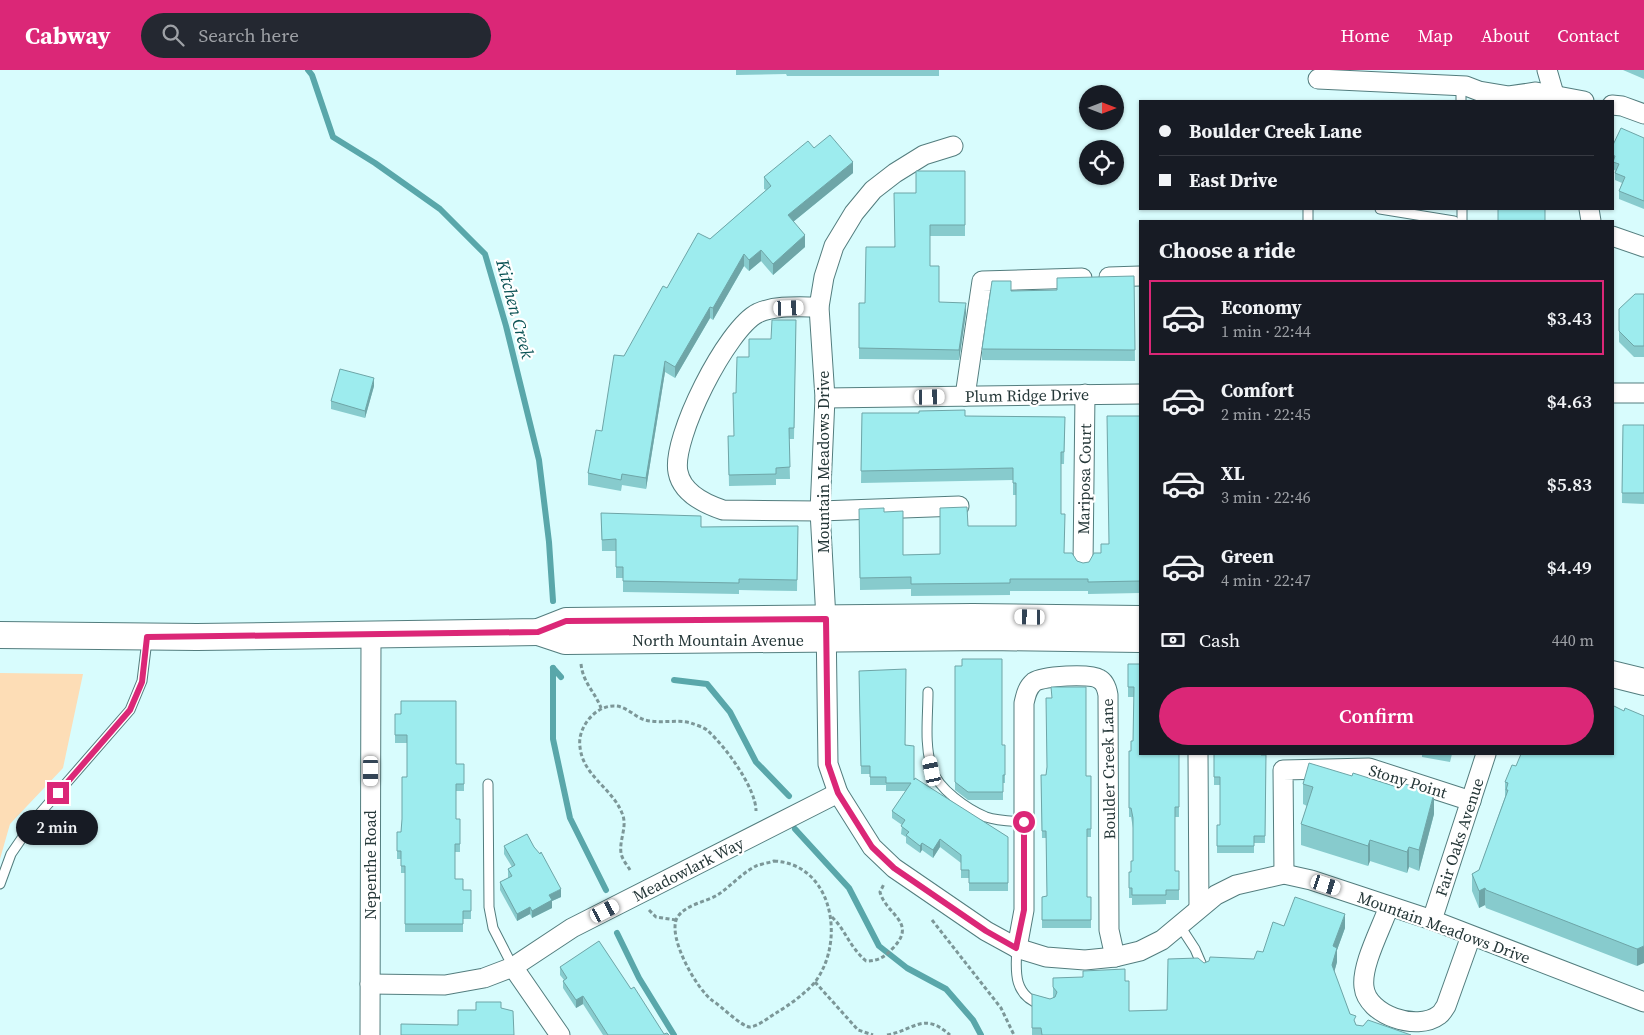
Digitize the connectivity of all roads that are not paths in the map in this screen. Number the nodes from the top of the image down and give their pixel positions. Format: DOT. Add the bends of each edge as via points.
graph roads {
  1 [pos="1547,70"];
  2 [pos="1318,79"];
  3 [pos="1461,94"];
  4 [pos="1555,98"];
  5 [pos="1574,100"];
  6 [pos="1614,104"];
  7 [pos="1644,114"];
  8 [pos="953,146"];
  9 [pos="1386,210"];
  10 [pos="1448,220"];
  11 [pos="1614,237"];
  12 [pos="1644,247"];
  13 [pos="1139,276"];
  14 [pos="818,307"];
  15 [pos="1644,393"];
  16 [pos="1085,394"];
  17 [pos="1139,394"];
  18 [pos="1614,394"];
  19 [pos="966,396"];
  20 [pos="825,398"];
  21 [pos="959,506"];
  22 [pos="820,510"];
  23 [pos="1083,564"];
  24 [pos="1139,619"];
  25 [pos="826,629"];
  26 [pos="0,635"];
  27 [pos="371,635"];
  28 [pos="147,637"];
  29 [pos="1139,639"];
  30 [pos="1614,674"];
  31 [pos="1644,682"];
  32 [pos="928,692"];
  33 [pos="1198,755"];
  34 [pos="1486,755"];
  35 [pos="1283,762"];
  36 [pos="488,784"];
  37 [pos="838,793"];
  38 [pos="1471,801"];
  39 [pos="1024,822"];
  40 [pos="1284,874"];
  41 [pos="0,884"];
  42 [pos="1390,906"];
  43 [pos="1199,908"];
  44 [pos="1432,920"];
  45 [pos="1180,926"];
  46 [pos="1471,936"];
  47 [pos="1016,948"];
  48 [pos="1115,957"];
  49 [pos="513,967"];
  50 [pos="1204,970"];
  51 [pos="370,984"];
  52 [pos="1644,1002"];
  53 [pos="1051,1007"];
  54 [pos="370,1035"];
  55 [pos="560,1035"];
  1 -- 4 [label="street"];
  2 -- 3 [label="street"];
  3 -- 4 [label="street" via="1509,96 1536,92"];
  4 -- 5 [label="street"];
  6 -- 7 [label="street"];
  8 -- 14 [label="street, Mountain Meadows Drive" via="924,155 895,173 866,198 834,246"];
  9 -- 10 [label="lane"];
  11 -- 12 [label="street"];
  13 -- 19 [label="street" via="982,281"];
  14 -- 20 [label="street, Mountain Meadows Drive"];
  14 -- 22 [label="street" via="775,308 757,313 733,336 693,408 678,452 677,472 690,492 708,505 723,510"];
  15 -- 18 [label="street"];
  16 -- 17 [label="street, Plum Ridge Drive"];
  16 -- 19 [label="street, Plum Ridge Drive"];
  16 -- 23 [label="street, Mariposa Court"];
  19 -- 20 [label="street, Plum Ridge Drive"];
  20 -- 22 [label="street, Mountain Meadows Drive"];
  21 -- 22 [label="street"];
  22 -- 25 [label="street, Mountain Meadows Drive"];
  24 -- 25 [label="street, North Mountain Avenue" via="973,617"];
  25 -- 27 [label="street, North Mountain Avenue" via="566,621 538,632"];
  25 -- 29 [label="street, North Mountain Avenue"];
  25 -- 37 [label="street, Mountain Meadows Drive" via="828,764"];
  26 -- 28 [label="street, North Mountain Avenue"];
  27 -- 28 [label="street, North Mountain Avenue"];
  27 -- 51 [label="street, Nepenthe Road"];
  28 -- 41 [label="lane" via="142,682 130,710 35,819 11,854"];
  30 -- 31 [label="street"];
  32 -- 39 [label="lane" via="928,752 932,771 943,787 986,817"];
  33 -- 43 [label="street"];
  34 -- 38 [label="street, Fair Oaks Avenue"];
  35 -- 38 [label="street, Stony Point" via="1369,768"];
  35 -- 40 [label="street, Stony Point"];
  36 -- 49 [label="lane" via="489,907 495,935"];
  37 -- 47 [label="street, Mountain Meadows Drive" via="872,847 894,868"];
  37 -- 49 [label="street, Meadowlark Way" via="572,928"];
  38 -- 44 [label="street, Fair Oaks Avenue"];
  39 -- 47 [label="street, Boulder Creek Lane" via="1024,910"];
  39 -- 48 [label="street, Boulder Creek Lane" via="1024,703 1027,690 1035,682 1048,677 1099,678 1108,695 1109,930"];
  40 -- 42 [label="street, Mountain Meadows Drive"];
  40 -- 43 [label="street, Mountain Meadows Drive" via="1236,885"];
  42 -- 44 [label="street, Mountain Meadows Drive"];
  42 -- 46 [label="street" via="1364,973 1367,998 1376,1016 1412,1022 1438,1016 1446,1006"];
  43 -- 45 [label="street, Mountain Meadows Drive"];
  44 -- 46 [label="street, Mountain Meadows Drive"];
  45 -- 48 [label="street, Mountain Meadows Drive" via="1140,951"];
  45 -- 50 [label="lane"];
  46 -- 52 [label="street, Mountain Meadows Drive"];
  47 -- 48 [label="street, Mountain Meadows Drive" via="1046,958 1085,960"];
  47 -- 53 [label="lane" via="1018,986 1031,1001"];
  49 -- 51 [label="street, Meadowlark Way" via="484,978 445,985"];
  49 -- 55 [label="street"];
  51 -- 54 [label="street, Nepenthe Road"];
}
